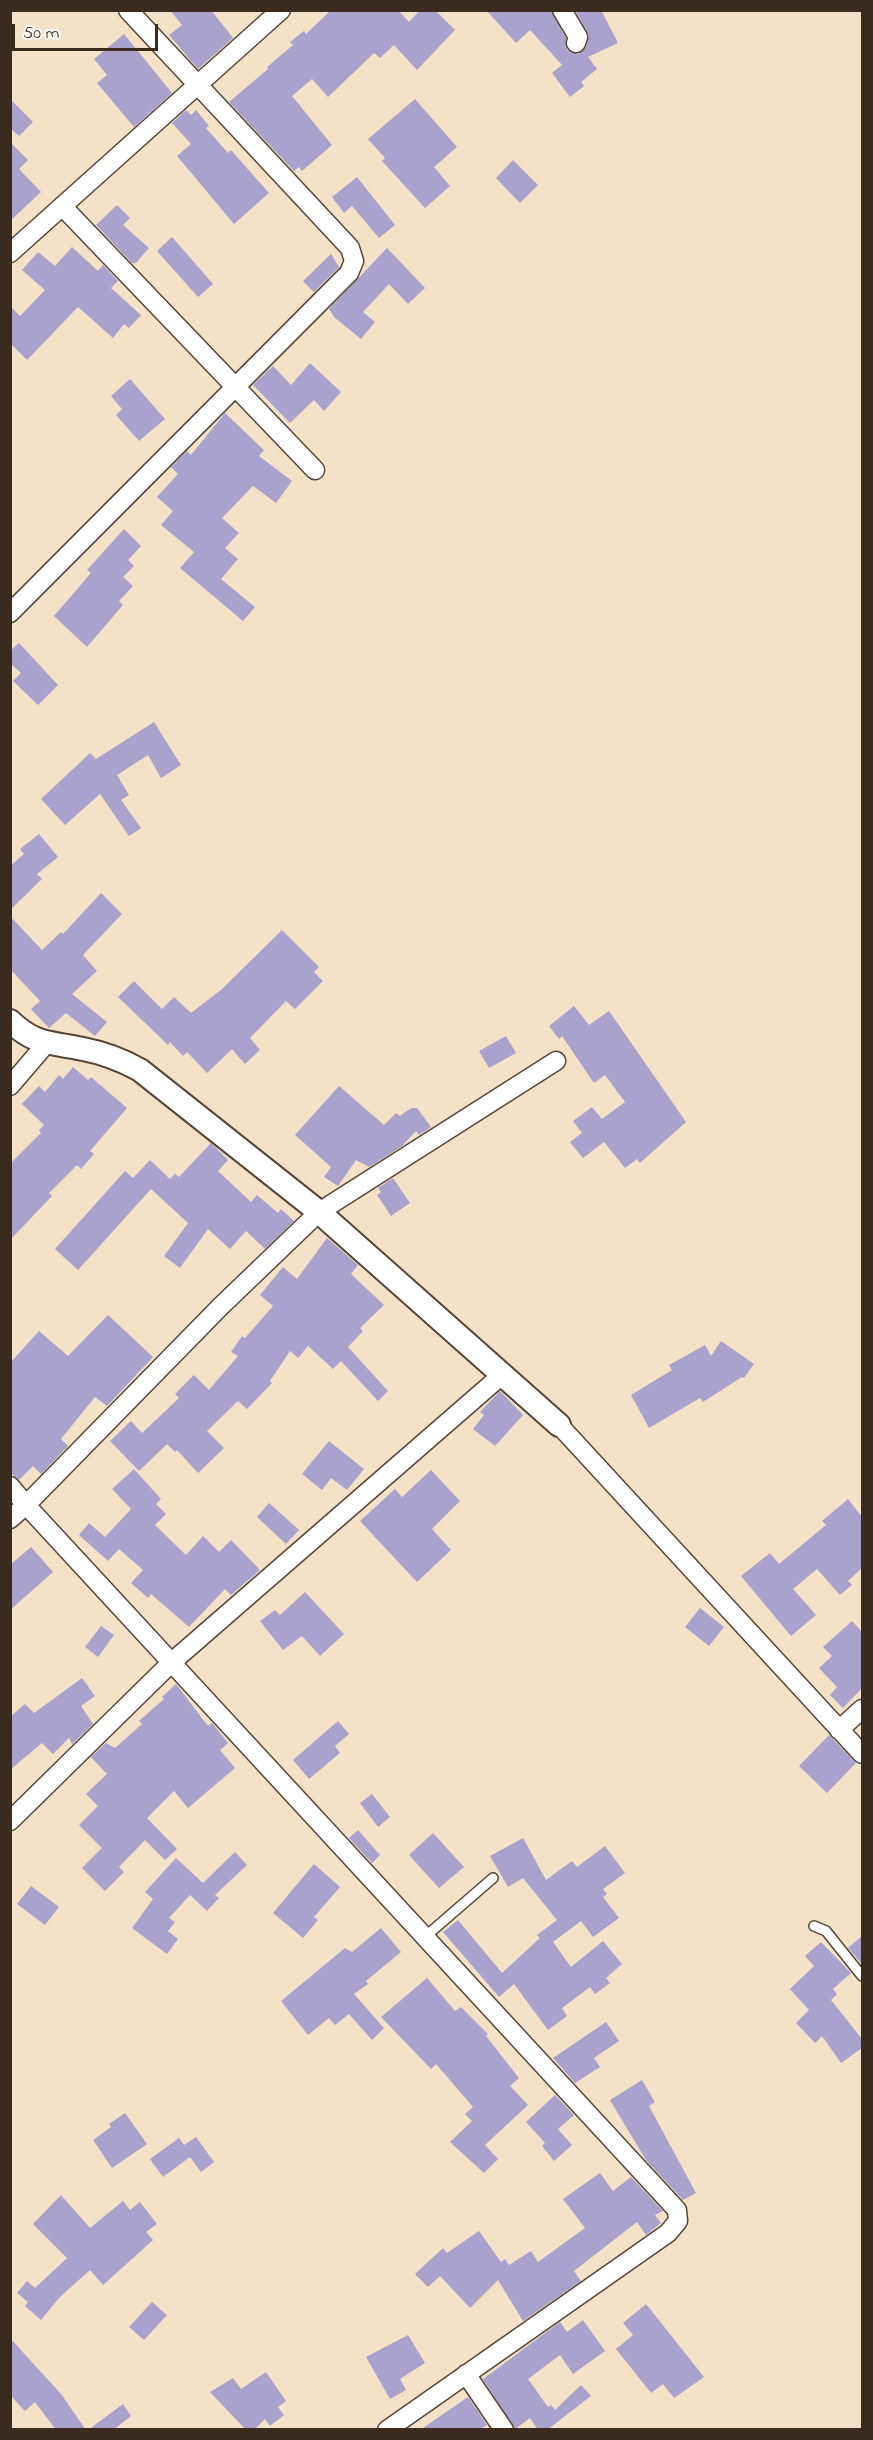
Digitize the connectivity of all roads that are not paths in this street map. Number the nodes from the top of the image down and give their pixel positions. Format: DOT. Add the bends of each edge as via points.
graph roads {
  1 [pos="128,10"];
  2 [pos="281,10"];
  3 [pos="562,10"];
  4 [pos="576,43"];
  5 [pos="197,83"];
  6 [pos="62,206"];
  7 [pos="10,253"];
  8 [pos="235,387"];
  9 [pos="315,470"];
  10 [pos="10,613"];
  11 [pos="10,1021"];
  12 [pos="46,1044"];
  13 [pos="556,1061"];
  14 [pos="10,1086"];
  15 [pos="319,1212"];
  16 [pos="503,1374"];
  17 [pos="559,1425"];
  18 [pos="10,1486"];
  19 [pos="27,1505"];
  20 [pos="10,1518"];
  21 [pos="172,1662"];
  22 [pos="862,1709"];
  23 [pos="839,1730"];
  24 [pos="862,1754"];
  25 [pos="10,1821"];
  26 [pos="494,1878"];
  27 [pos="813,1926"];
  28 [pos="426,1936"];
  29 [pos="862,1976"];
  30 [pos="466,2374"];
  31 [pos="387,2430"];
  32 [pos="504,2430"];
  1 -- 5 [label="street"];
  2 -- 5 [label="street"];
  3 -- 4 [label="street" via="578,37"];
  5 -- 6 [label="street"];
  5 -- 8 [label="street" via="354,255 349,273"];
  6 -- 7 [label="street"];
  6 -- 8 [label="street"];
  8 -- 9 [label="street"];
  8 -- 10 [label="street"];
  11 -- 12 [label="street"];
  12 -- 14 [label="street"];
  12 -- 15 [label="street" via="116,1057 140,1070"];
  13 -- 15 [label="street"];
  15 -- 16 [label="street"];
  15 -- 19 [label="street" via="221,1306"];
  16 -- 17 [label="street"];
  16 -- 21 [label="street"];
  17 -- 23 [label="street"];
  18 -- 19 [label="street"];
  19 -- 20 [label="street"];
  19 -- 21 [label="street"];
  21 -- 25 [label="street"];
  21 -- 28 [label="street"];
  22 -- 23 [label="street"];
  23 -- 24 [label="street"];
  26 -- 28 [label="lane"];
  27 -- 29 [label="lane" via="826,1931"];
  28 -- 30 [label="street" via="680,2216 668,2233"];
  30 -- 31 [label="street"];
  30 -- 32 [label="street"];
}
